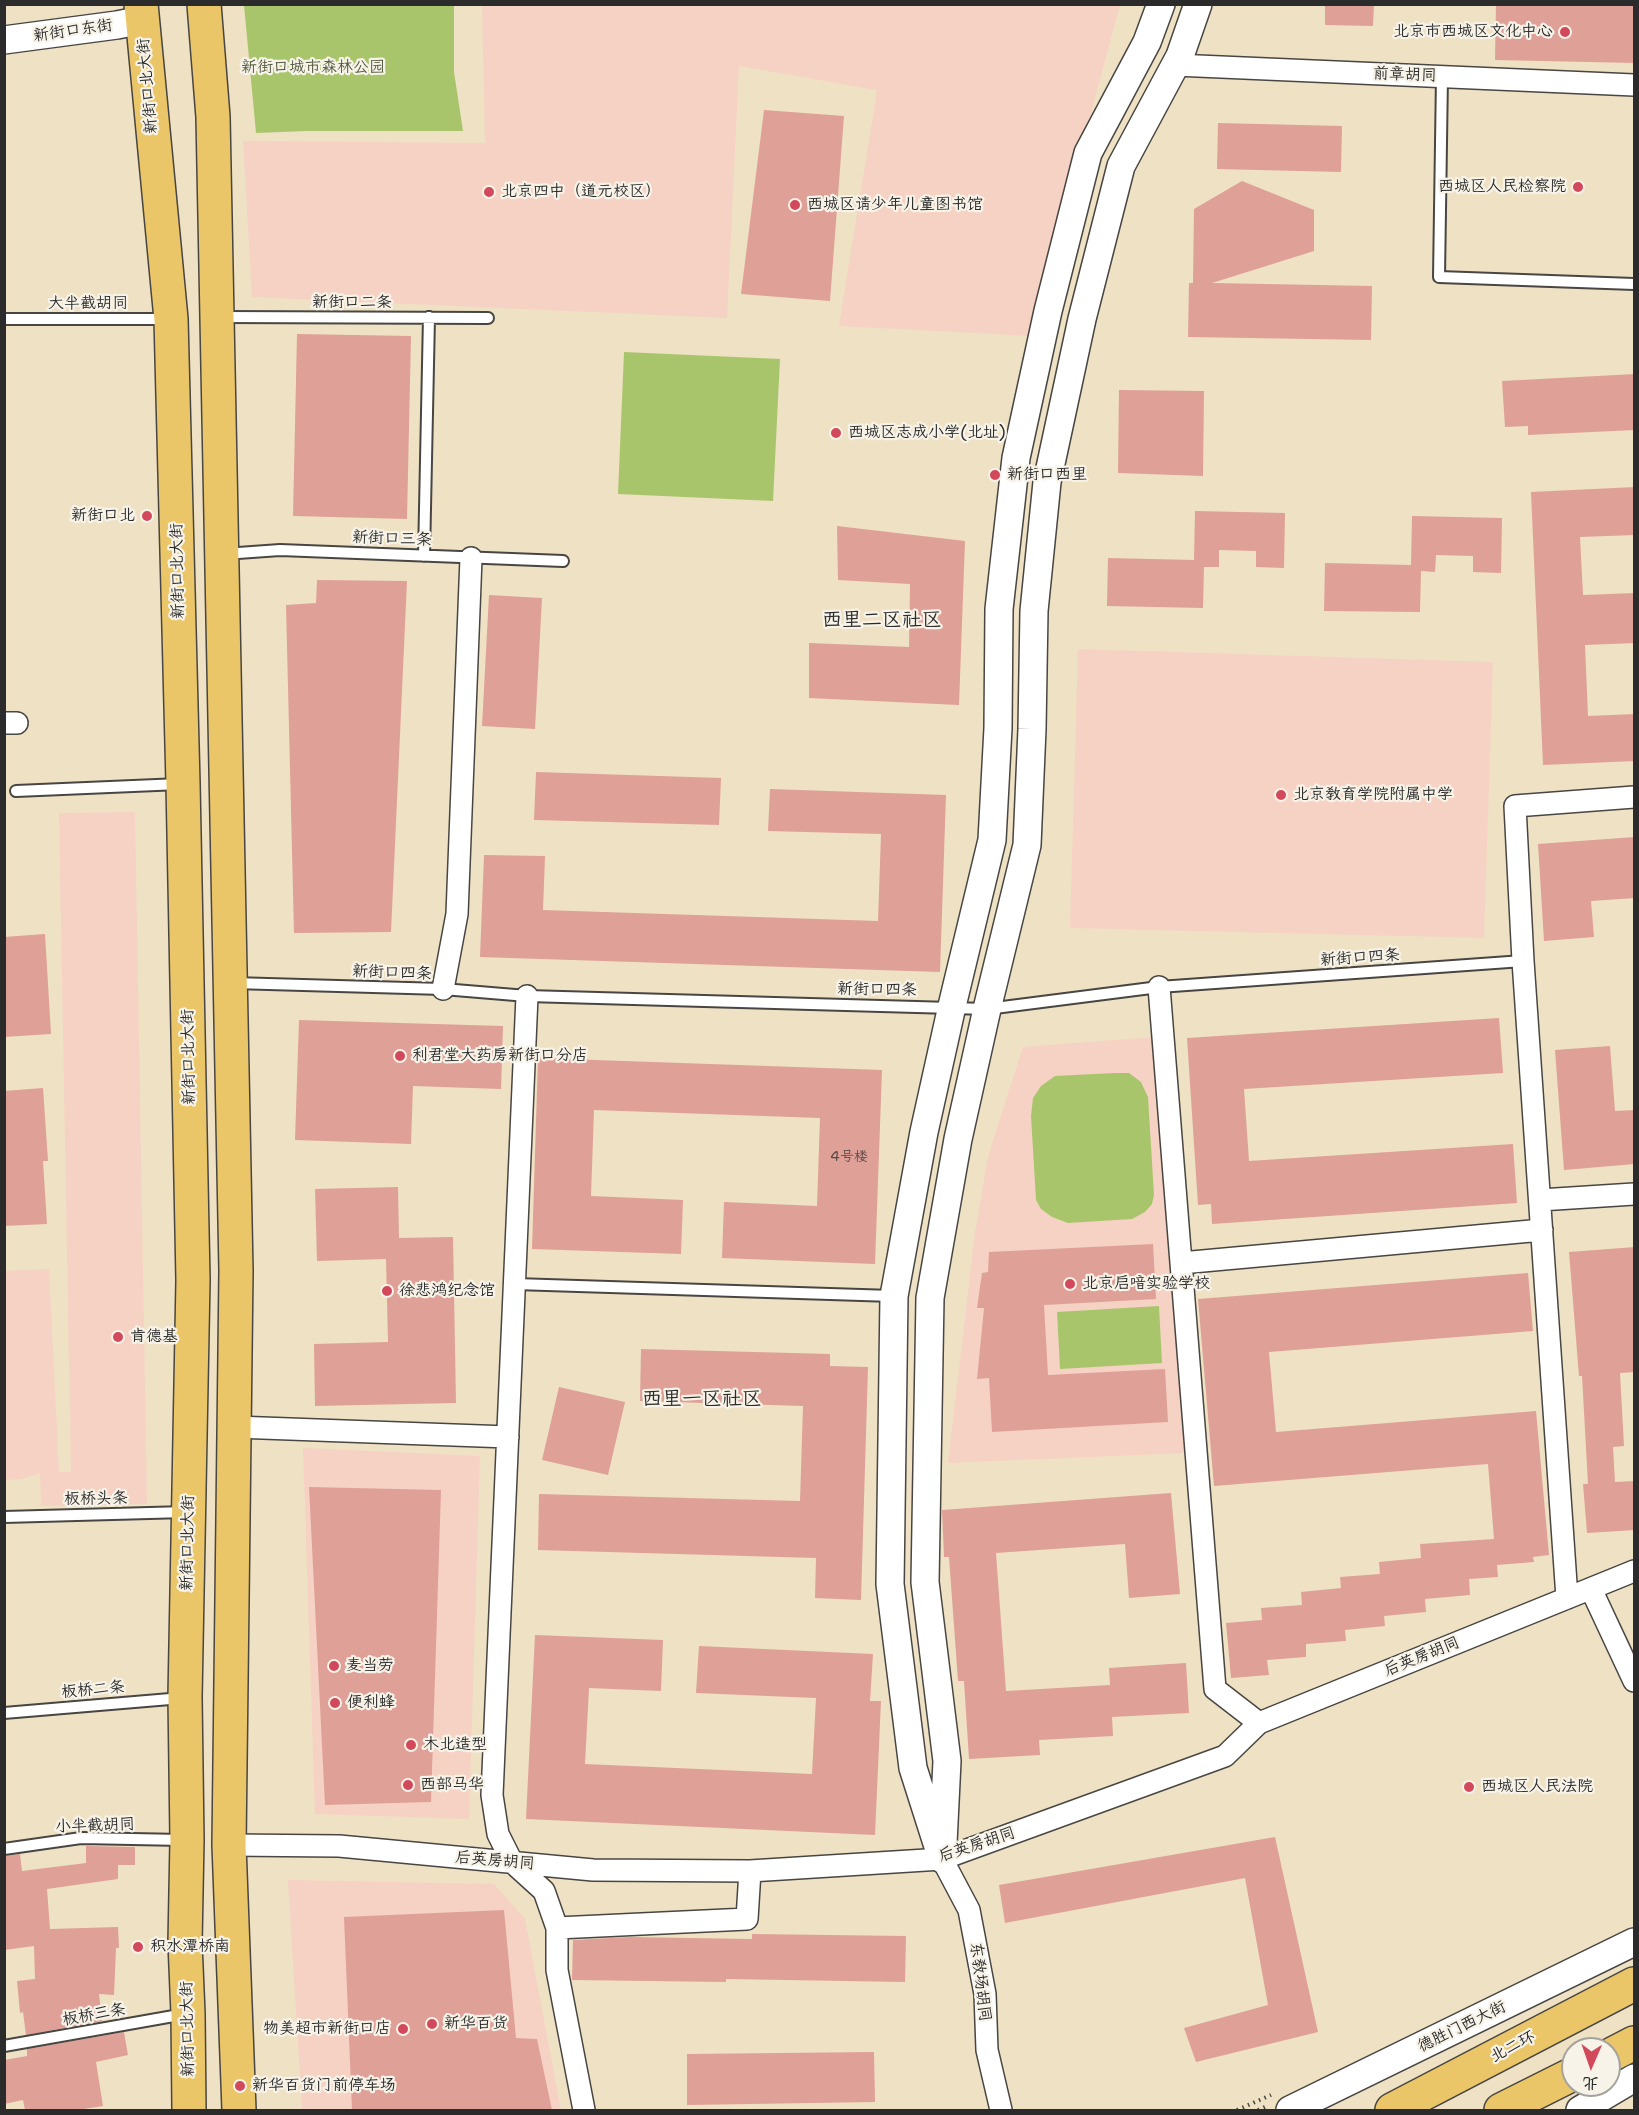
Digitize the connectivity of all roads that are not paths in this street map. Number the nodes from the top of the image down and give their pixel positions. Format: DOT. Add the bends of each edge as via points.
graph roads {
  1 [pos="204,4"];
  2 [pos="1161,4"];
  3 [pos="1198,4"];
  4 [pos="142,12"];
  5 [pos="4,40"];
  6 [pos="1175,65"];
  7 [pos="1442,76"];
  8 [pos="1635,85"];
  9 [pos="1635,284"];
  10 [pos="217,317"];
  11 [pos="429,317"];
  12 [pos="488,318"];
  13 [pos="4,319"];
  14 [pos="171,319"];
  15 [pos="221,554"];
  16 [pos="424,556"];
  17 [pos="471,558"];
  18 [pos="562,561"];
  19 [pos="183,784"];
  20 [pos="16,791"];
  21 [pos="1635,797"];
  22 [pos="1523,961"];
  23 [pos="229,983"];
  24 [pos="1158,987"];
  25 [pos="443,989"];
  26 [pos="527,996"];
  27 [pos="952,1006"];
  28 [pos="987,1009"];
  29 [pos="1635,1194"];
  30 [pos="1540,1200"];
  31 [pos="1542,1230"];
  32 [pos="1180,1263"];
  33 [pos="515,1284"];
  34 [pos="894,1296"];
  35 [pos="235,1426"];
  36 [pos="508,1437"];
  37 [pos="189,1512"];
  38 [pos="4,1517"];
  39 [pos="1635,1571"];
  40 [pos="1591,1589"];
  41 [pos="1567,1598"];
  42 [pos="1635,1681"];
  43 [pos="185,1698"];
  44 [pos="4,1713"];
  45 [pos="1259,1723"];
  46 [pos="187,1840"];
  47 [pos="230,1845"];
  48 [pos="4,1849"];
  49 [pos="942,1859"];
  50 [pos="512,1862"];
  51 [pos="750,1871"];
  52 [pos="557,1928"];
  53 [pos="1635,1942"];
  54 [pos="1635,1984"];
  55 [pos="188,2013"];
  56 [pos="1635,2043"];
  57 [pos="4,2046"];
  58 [pos="1621,2050"];
  59 [pos="1635,2078"];
  60 [pos="1561,2080"];
  61 [pos="1584,2109"];
  62 [pos="189,2110"];
  63 [pos="239,2110"];
  64 [pos="584,2110"];
  65 [pos="1001,2110"];
  66 [pos="1290,2110"];
  67 [pos="1392,2110"];
  68 [pos="1501,2110"];
  1 -- 10 [label="main road" via="213,117"];
  2 -- 27 [label="street" via="1148,42 1089,153 1048,311 1016,458 999,609 992,840"];
  3 -- 6 [label="street"];
  4 -- 5 [label="street, 新街口东街" via="117,25"];
  4 -- 14 [label="main road, 新街口北大街"];
  6 -- 7 [label="street, 前章胡同"];
  6 -- 28 [label="street" via="1121,166 1082,319 1047,482 1034,611 1027,845"];
  7 -- 8 [label="street, 前章胡同"];
  7 -- 9 [label="lane" via="1439,277"];
  10 -- 11 [label="lane, 新街口二条"];
  10 -- 15 [label="main road"];
  11 -- 12 [label="lane, 新街口二条"];
  11 -- 16 [label="lane"];
  13 -- 14 [label="lane, 大半截胡同"];
  14 -- 19 [label="main road, 新街口北大街"];
  15 -- 16 [label="lane, 新街口三条" via="280,550"];
  15 -- 23 [label="main road"];
  16 -- 17 [label="lane, 新街口三条"];
  17 -- 18 [label="lane, 新街口三条"];
  17 -- 25 [label="street" via="457,914"];
  19 -- 20 [label="lane"];
  19 -- 37 [label="main road, 新街口北大街" via="193,1280"];
  21 -- 22 [label="street" via="1515,806"];
  22 -- 24 [label="lane, 新街口四条"];
  22 -- 30 [label="street"];
  23 -- 25 [label="lane, 新街口四条"];
  23 -- 35 [label="main road" via="236,1271"];
  24 -- 28 [label="lane, 新街口四条"];
  24 -- 32 [label="street"];
  25 -- 26 [label="lane, 新街口四条"];
  26 -- 27 [label="lane, 新街口四条"];
  26 -- 33 [label="street"];
  27 -- 28 [label="lane, 新街口四条"];
  27 -- 34 [label="street"];
  28 -- 49 [label="street" via="958,1139 930,1298 925,1582 947,1761"];
  29 -- 30 [label="street"];
  30 -- 31 [label="street"];
  31 -- 32 [label="street"];
  31 -- 41 [label="street"];
  32 -- 45 [label="street" via="1215,1689"];
  33 -- 34 [label="lane"];
  33 -- 36 [label="street"];
  34 -- 49 [label="street" via="890,1584 913,1768"];
  35 -- 36 [label="street"];
  35 -- 47 [label="main road"];
  36 -- 50 [label="street" via="492,1795 498,1834"];
  37 -- 38 [label="lane, 板桥头条"];
  37 -- 43 [label="main road, 新街口北大街"];
  39 -- 40 [label="street, 后英房胡同"];
  40 -- 41 [label="street, 后英房胡同"];
  40 -- 42 [label="street"];
  41 -- 45 [label="street, 后英房胡同"];
  43 -- 44 [label="lane, 板桥二条"];
  43 -- 46 [label="main road, 新街口北大街"];
  45 -- 49 [label="street, 后英房胡同" via="1226,1756"];
  46 -- 48 [label="lane, 小半截胡同" via="81,1838"];
  46 -- 55 [label="main road, 新街口北大街"];
  47 -- 50 [label="street, 后英房胡同" via="339,1846"];
  47 -- 63 [label="main road"];
  49 -- 51 [label="street, 后英房胡同"];
  49 -- 65 [label="street, 东教场胡同" via="969,1910 985,1994 987,2050"];
  50 -- 51 [label="street, 后英房胡同" via="593,1870"];
  50 -- 52 [label="street" via="544,1892"];
  51 -- 52 [label="street" via="747,1919"];
  52 -- 64 [label="street" via="557,1970"];
  53 -- 66 [label="street, 德胜门西大街"];
  54 -- 67 [label="main road, 北二环"];
  55 -- 57 [label="lane, 板桥三条"];
  55 -- 62 [label="main road, 新街口北大街"];
  56 -- 58 [label="main road"];
  59 -- 61 [label="street"];
  60 -- 68 [label="main road"];
}
